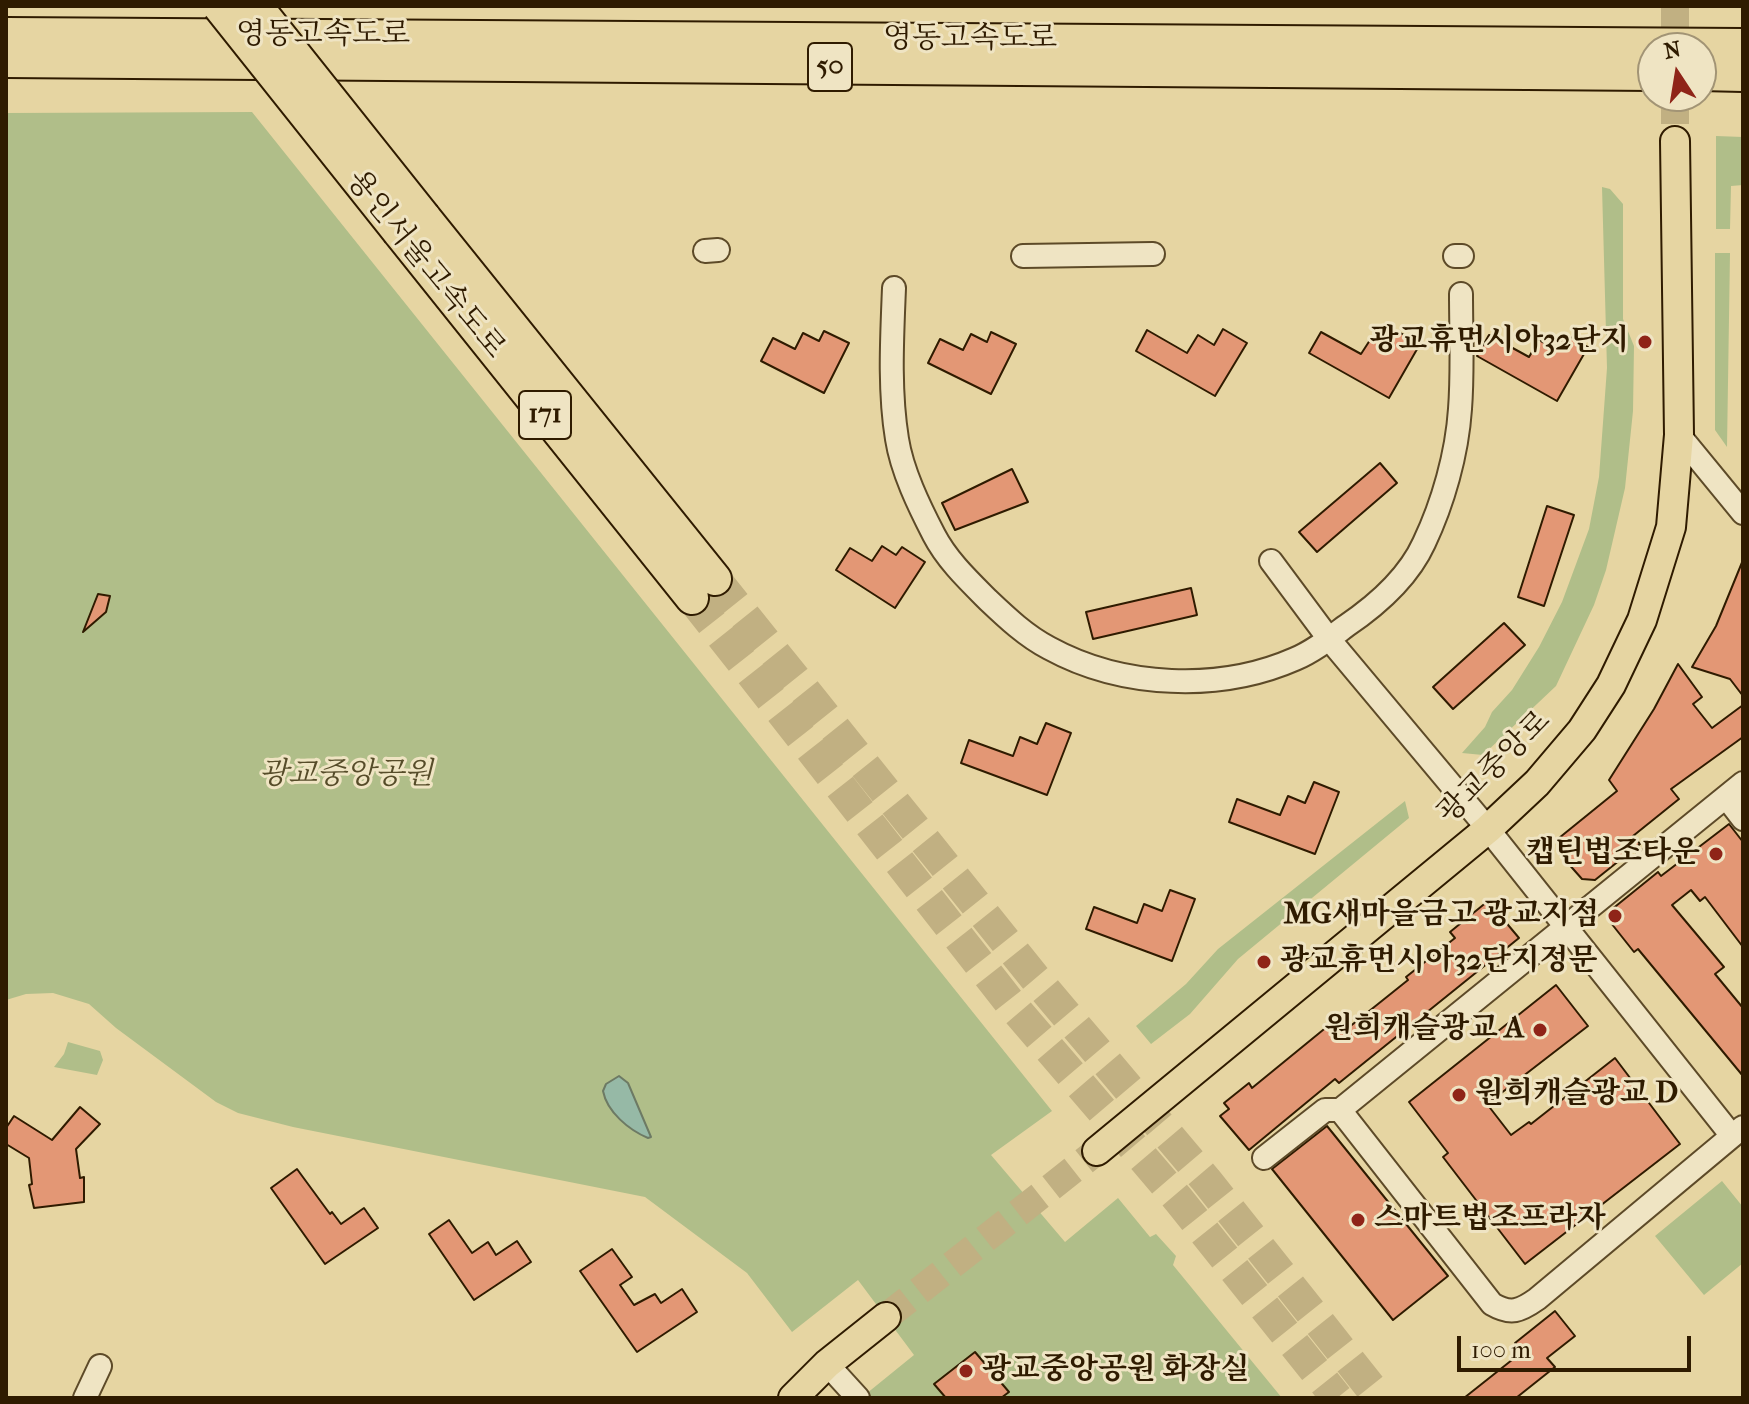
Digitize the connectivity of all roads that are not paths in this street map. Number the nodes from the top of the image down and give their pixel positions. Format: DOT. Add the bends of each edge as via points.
graph roads {
  1 [pos="219,6"];
  2 [pos="256,6"];
  3 [pos="6,34"];
  4 [pos="1743,45"];
  5 [pos="6,61"];
  6 [pos="1637,74"];
  7 [pos="1717,74"];
  8 [pos="1743,75"];
  9 [pos="1675,141"];
  10 [pos="412,224"];
  11 [pos="1153,254"];
  12 [pos="1023,256"];
  13 [pos="894,288"];
  14 [pos="1461,294"];
  15 [pos="1679,435"];
  16 [pos="1743,513"];
  17 [pos="1271,561"];
  18 [pos="704,589"];
  19 [pos="1329,639"];
  20 [pos="1734,790"];
  21 [pos="1743,819"];
  22 [pos="1488,829"];
  23 [pos="1565,928"];
  24 [pos="1340,1110"];
  25 [pos="1738,1132"];
  26 [pos="1097,1151"];
  27 [pos="1264,1158"];
  28 [pos="886,1317"];
  29 [pos="827,1364"];
  30 [pos="100,1366"];
  31 [pos="85,1398"];
  32 [pos="793,1398"];
  33 [pos="858,1398"];
  1 -- 10 [label="highway, 용인서울고속도로 / 171, bridge"];
  2 -- 10 [label="highway, 용인서울고속도로 / 171, bridge"];
  3 -- 4 [label="highway, 영동고속도로 / 50"];
  5 -- 6 [label="highway, 영동고속도로 / 50"];
  7 -- 8 [label="highway"];
  9 -- 15 [label="main road, 광교중앙로"];
  10 -- 18 [label="highway, 용인서울고속도로 / 171"];
  11 -- 12 [label="street"];
  13 -- 19 [label="street" via="897,442 913,491 957,569 1024,632 1050,649 1099,668 1179,681 1255,672 1296,659"];
  14 -- 19 [label="street" via="1458,423 1448,474 1424,543 1386,594"];
  15 -- 16 [label="street"];
  15 -- 22 [label="main road, 광교중앙로" via="1671,527 1655,586 1627,652 1582,730"];
  17 -- 19 [label="street"];
  19 -- 22 [label="street"];
  20 -- 21 [label="street"];
  20 -- 23 [label="street"];
  22 -- 23 [label="street"];
  22 -- 26 [label="main road, 광교중앙로"];
  23 -- 24 [label="street"];
  23 -- 25 [label="street"];
  24 -- 25 [label="street" via="1492,1304 1516,1312"];
  24 -- 27 [label="street" via="1325,1110"];
  28 -- 29 [label="main road"];
  29 -- 32 [label="main road"];
  29 -- 33 [label="street"];
  30 -- 31 [label="street"];
}
